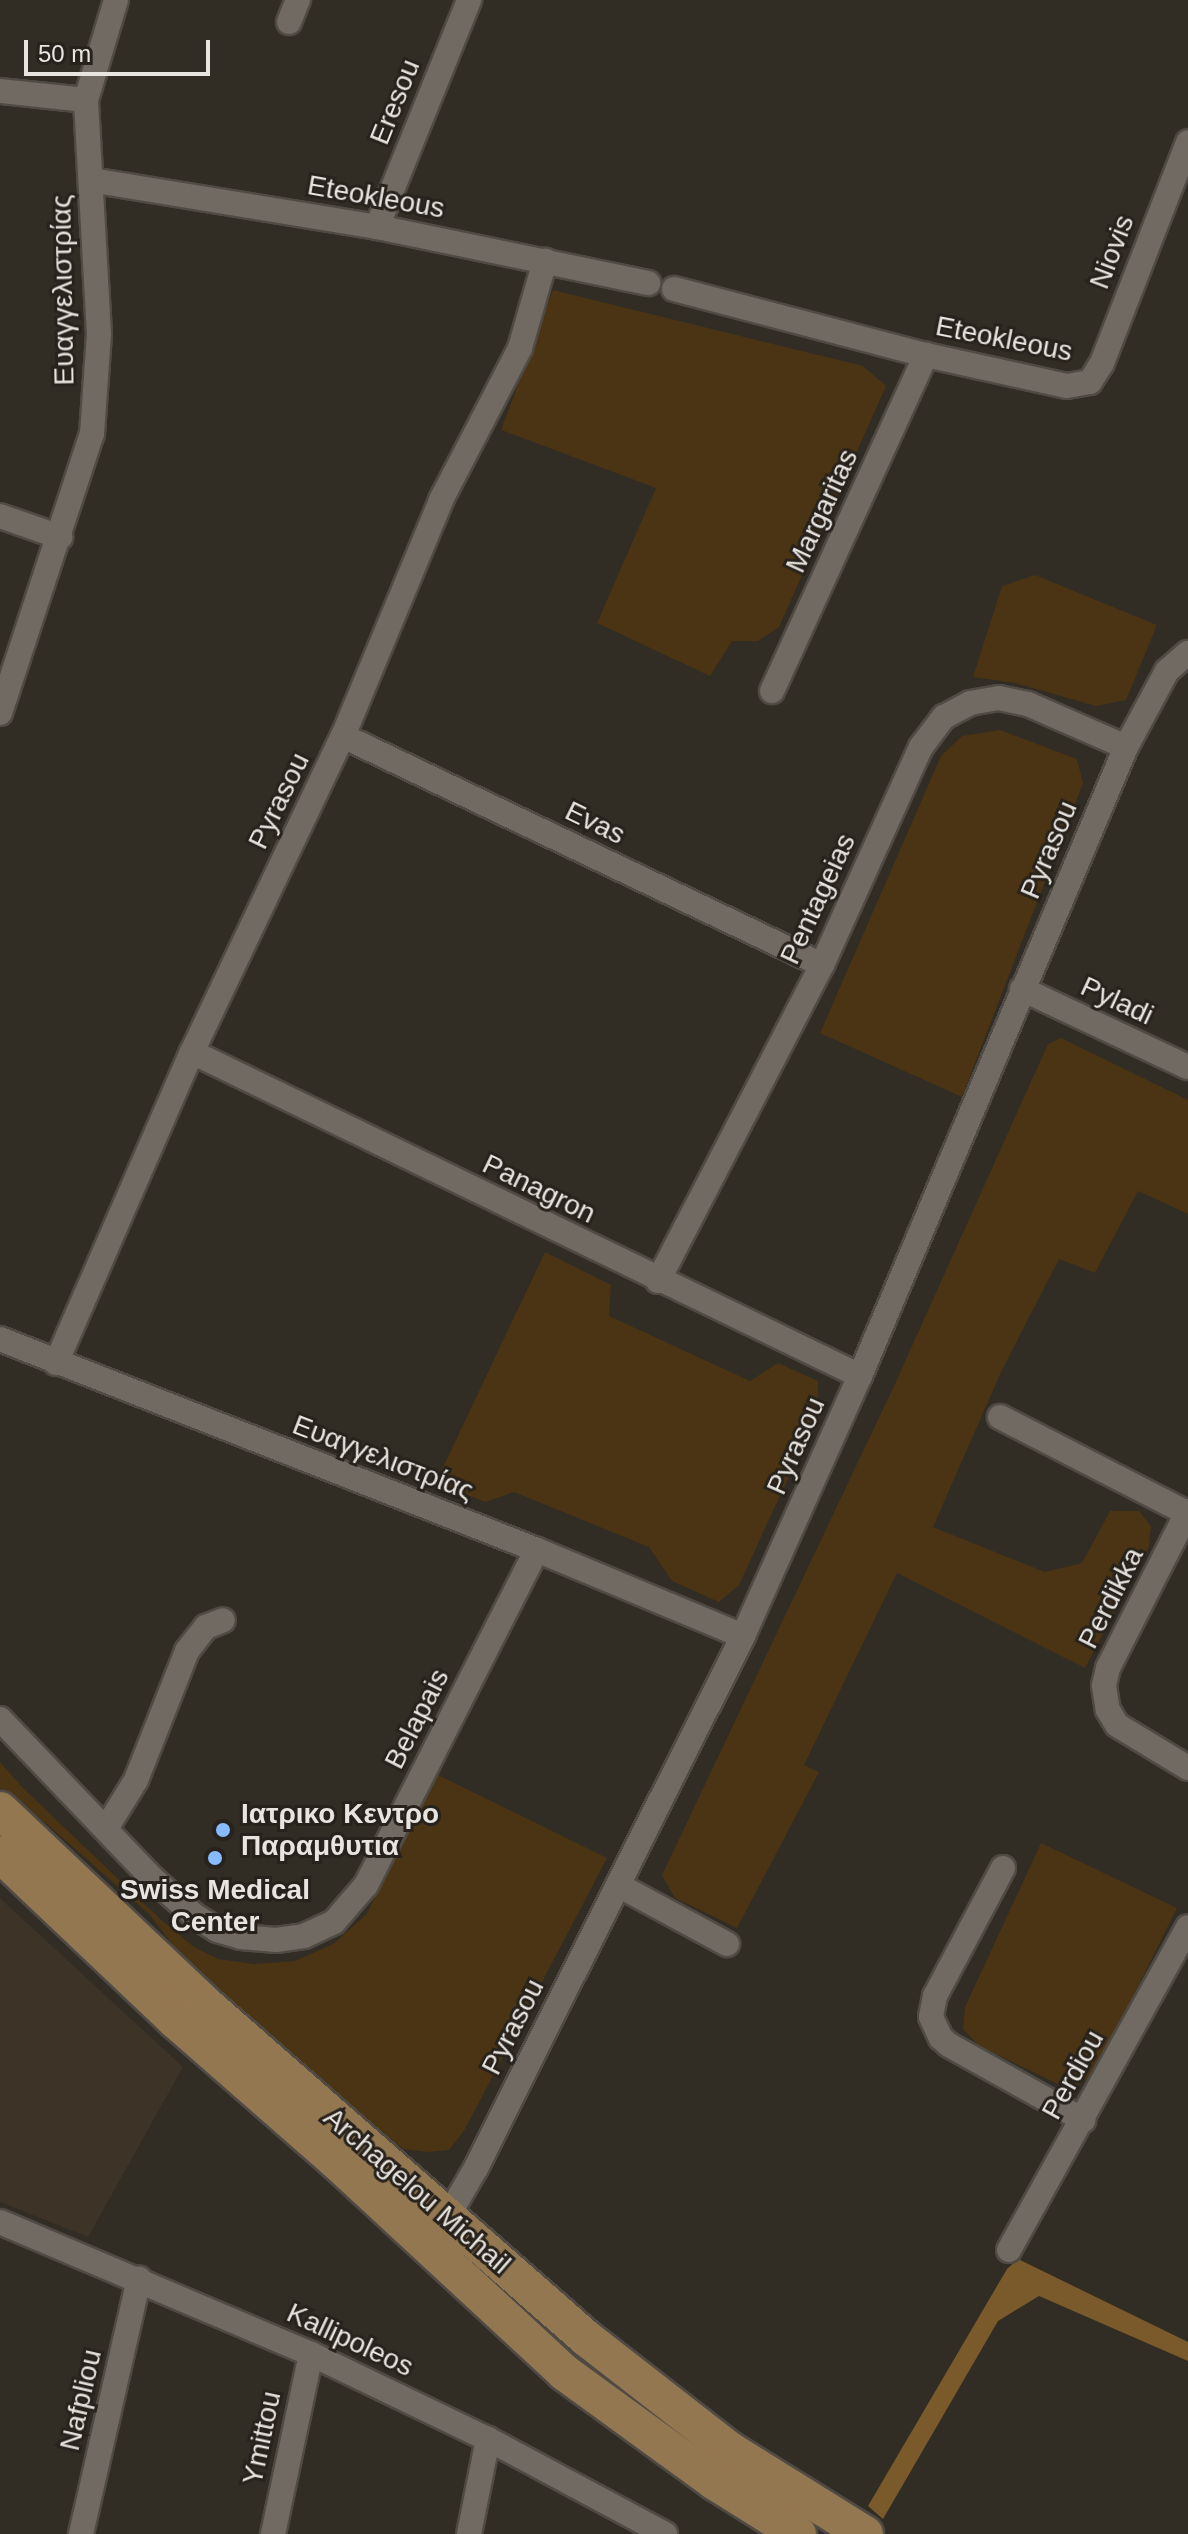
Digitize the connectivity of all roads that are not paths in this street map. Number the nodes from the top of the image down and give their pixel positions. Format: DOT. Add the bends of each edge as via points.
graph roads {
  1 [pos="116,0"];
  2 [pos="469,0"];
  3 [pos="0,91"];
  4 [pos="86,100"];
  5 [pos="1188,142"];
  6 [pos="91,180"];
  7 [pos="377,227"];
  8 [pos="545,261"];
  9 [pos="648,283"];
  10 [pos="674,289"];
  11 [pos="926,355"];
  12 [pos="1090,382"];
  13 [pos="0,516"];
  14 [pos="60,537"];
  15 [pos="1186,653"];
  16 [pos="772,691"];
  17 [pos="0,713"];
  18 [pos="343,736"];
  19 [pos="1126,747"];
  20 [pos="822,965"];
  21 [pos="1022,989"];
  22 [pos="192,1052"];
  23 [pos="1188,1067"];
  24 [pos="658,1281"];
  25 [pos="0,1339"];
  26 [pos="56,1363"];
  27 [pos="860,1376"];
  28 [pos="1000,1417"];
  29 [pos="1188,1512"];
  30 [pos="537,1550"];
  31 [pos="223,1620"];
  32 [pos="743,1636"];
  33 [pos="0,1719"];
  34 [pos="1188,1768"];
  35 [pos="0,1810"];
  36 [pos="107,1827"];
  37 [pos="0,1854"];
  38 [pos="1003,1868"];
  39 [pos="618,1885"];
  40 [pos="1188,1927"];
  41 [pos="727,1944"];
  42 [pos="1083,2120"];
  43 [pos="450,2218"];
  44 [pos="0,2222"];
  45 [pos="427,2248"];
  46 [pos="1009,2250"];
  47 [pos="139,2279"];
  48 [pos="311,2354"];
  49 [pos="488,2439"];
  50 [pos="81,2534"];
  51 [pos="273,2534"];
  52 [pos="469,2534"];
  53 [pos="665,2534"];
  54 [pos="798,2534"];
  55 [pos="865,2534"];
  1 -- 4 [label="street, Ευαγγελιστρίας"];
  2 -- 7 [label="street, Eresou"];
  3 -- 4 [label="street"];
  4 -- 6 [label="street, Ευαγγελιστρίας"];
  5 -- 12 [label="street, Niovis"];
  6 -- 7 [label="street, Eteokleous"];
  6 -- 14 [label="street, Ευαγγελιστρίας" via="99,367 92,434"];
  7 -- 8 [label="street, Eteokleous"];
  8 -- 9 [label="street, Eteokleous"];
  8 -- 18 [label="street, Pyrasou" via="520,348 441,500"];
  10 -- 11 [label="street, Eteokleous"];
  11 -- 12 [label="street, Eteokleous" via="1067,386"];
  11 -- 16 [label="street, Margaritas"];
  13 -- 14 [label="street"];
  14 -- 17 [label="street, Ευαγγελιστρίας"];
  15 -- 19 [label="street, Pyrasou" via="1167,671"];
  18 -- 20 [label="street, Evas"];
  18 -- 22 [label="street, Pyrasou"];
  19 -- 20 [label="street, Pentageias" via="1028,704 999,698 970,703 944,717 921,747"];
  19 -- 21 [label="street, Pyrasou"];
  20 -- 24 [label="street, Pentageias"];
  21 -- 23 [label="street, Pyladi"];
  21 -- 27 [label="street, Pyrasou"];
  22 -- 24 [label="street, Panagron"];
  22 -- 26 [label="street, Pyrasou"];
  24 -- 27 [label="street, Panagron"];
  25 -- 26 [label="street, Ευαγγελιστρίας"];
  26 -- 30 [label="street, Ευαγγελιστρίας"];
  27 -- 32 [label="street, Pyrasou"];
  28 -- 29 [label="street"];
  29 -- 34 [label="street, Perdikka" via="1108,1668 1104,1686 1117,1725"];
  30 -- 32 [label="street, Ευαγγελιστρίας"];
  30 -- 36 [label="street, Belapais" via="366,1885 334,1922 304,1936 276,1940 217,1930 152,1878"];
  31 -- 36 [label="street" via="206,1627 187,1651 136,1780"];
  32 -- 39 [label="street, Pyrasou"];
  33 -- 36 [label="street, Belapais"];
  35 -- 43 [label="main road, Archagelou Michail" via="204,2003"];
  37 -- 45 [label="main road, Archagelou Michail"];
  38 -- 42 [label="street" via="935,1996 931,2017 949,2045"];
  39 -- 41 [label="street"];
  39 -- 43 [label="street, Pyrasou"];
  40 -- 42 [label="street, Perdiou"];
  42 -- 46 [label="street, Perdiou"];
  43 -- 45 [label="street, Pyrasou"];
  43 -- 55 [label="main road, Archagelou Michail" via="586,2338 730,2450"];
  44 -- 47 [label="street, Kallipoleos"];
  45 -- 54 [label="main road, Archagelou Michail" via="565,2373 715,2482"];
  47 -- 48 [label="street, Kallipoleos"];
  47 -- 50 [label="street, Nafpliou"];
  48 -- 49 [label="street, Kallipoleos"];
  48 -- 51 [label="street, Ymittou"];
  49 -- 52 [label="street"];
  49 -- 53 [label="street, Kallipoleos"];
}
